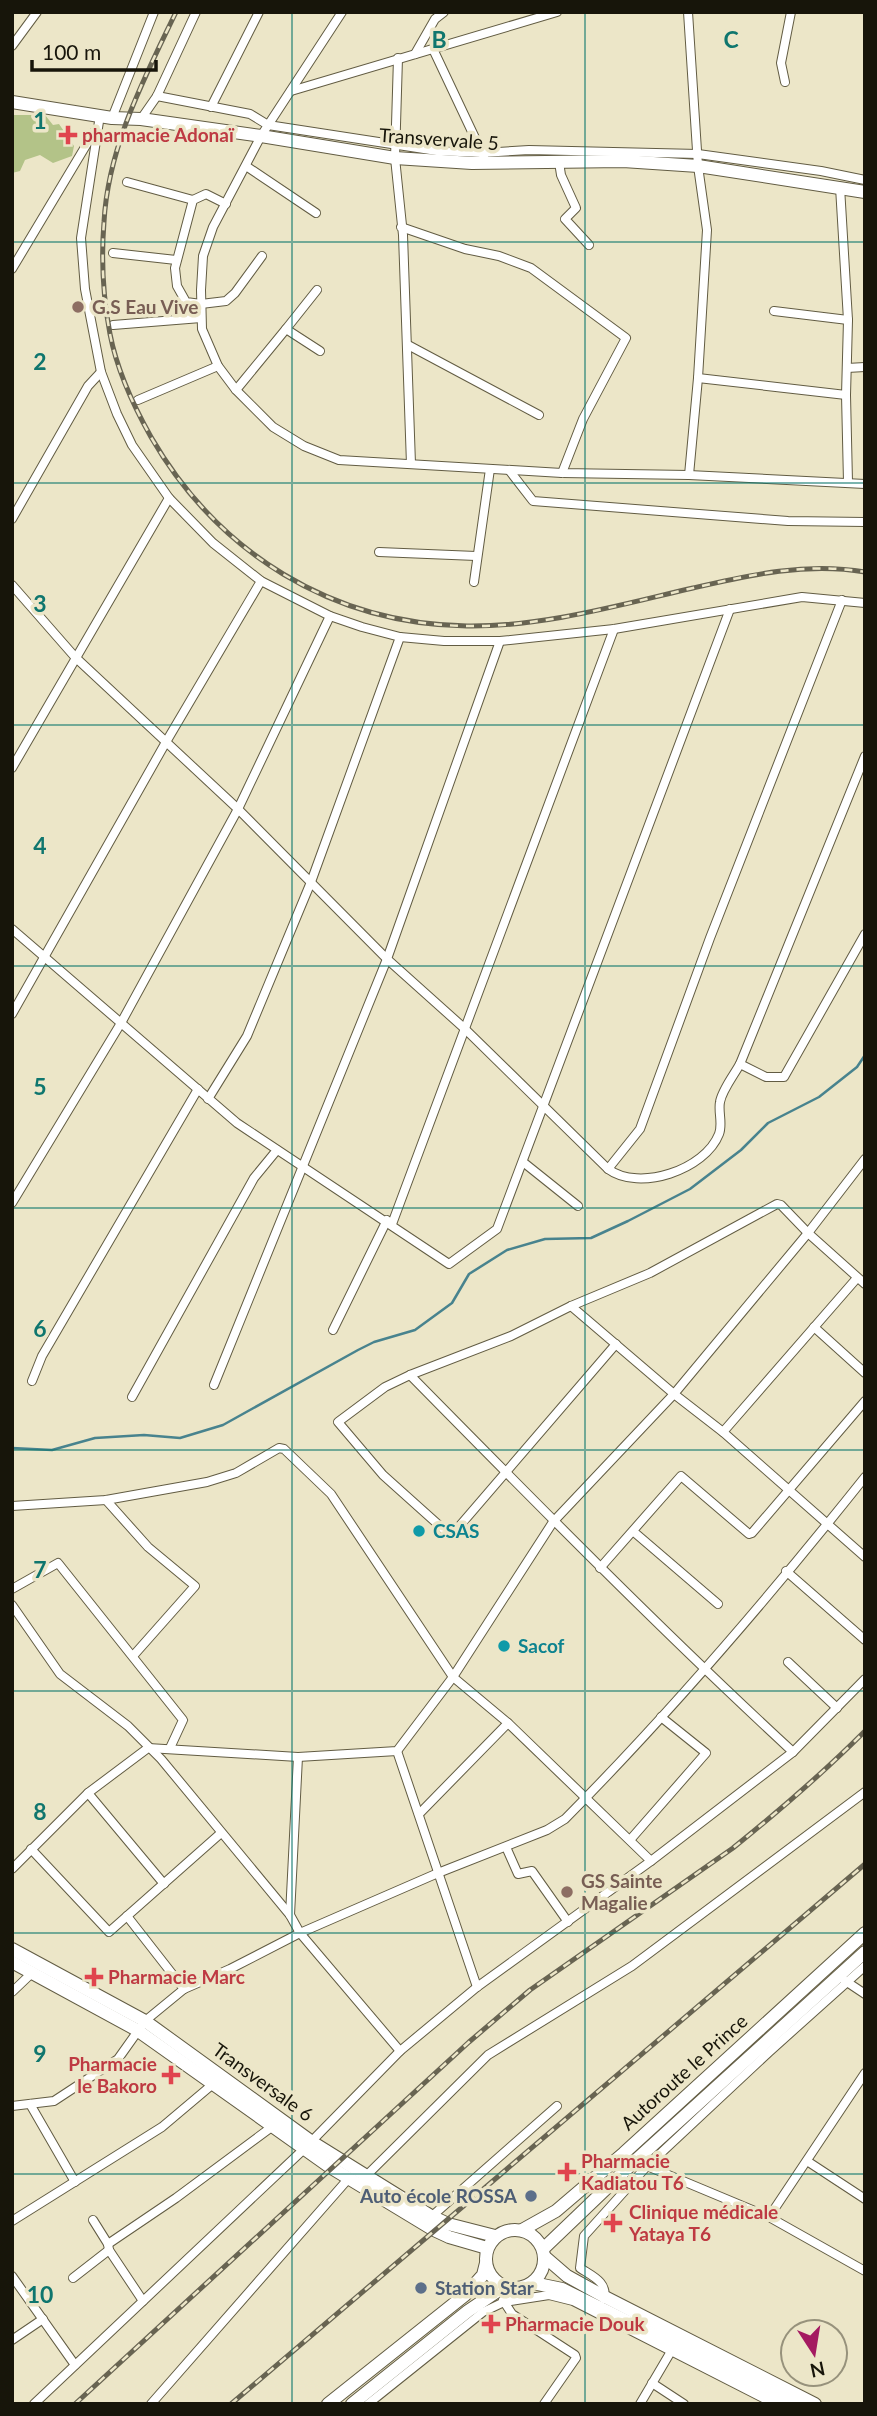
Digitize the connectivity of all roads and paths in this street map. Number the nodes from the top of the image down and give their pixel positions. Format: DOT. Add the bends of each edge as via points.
graph roads {
  1 [pos="37,12"];
  2 [pos="154,12"];
  3 [pos="196,12"];
  4 [pos="259,12"];
  5 [pos="342,12"];
  6 [pos="444,12"];
  7 [pos="557,12"];
  8 [pos="688,12"];
  9 [pos="791,12"];
  10 [pos="12,46"];
  11 [pos="433,49"];
  12 [pos="415,54"];
  13 [pos="398,58"];
  14 [pos="785,82"];
  15 [pos="291,91"];
  16 [pos="157,96"];
  17 [pos="12,102"];
  18 [pos="211,107"];
  19 [pos="106,116"];
  20 [pos="141,119"];
  21 [pos="96,129"];
  22 [pos="265,130"];
  23 [pos="396,144"];
  24 [pos="395,158"];
  25 [pos="484,158"];
  26 [pos="698,160"];
  27 [pos="559,162"];
  28 [pos="246,166"];
  29 [pos="865,180"];
  30 [pos="127,182"];
  31 [pos="840,187"];
  32 [pos="865,192"];
  33 [pos="193,200"];
  34 [pos="226,204"];
  35 [pos="316,212"];
  36 [pos="401,228"];
  37 [pos="589,245"];
  38 [pos="113,253"];
  39 [pos="262,256"];
  40 [pos="176,260"];
  41 [pos="12,269"];
  42 [pos="317,290"];
  43 [pos="201,304"];
  44 [pos="774,310"];
  45 [pos="201,318"];
  46 [pos="848,320"];
  47 [pos="113,325"];
  48 [pos="286,330"];
  49 [pos="408,345"];
  50 [pos="320,351"];
  51 [pos="218,366"];
  52 [pos="865,367"];
  53 [pos="847,368"];
  54 [pos="101,372"];
  55 [pos="698,378"];
  56 [pos="236,390"];
  57 [pos="846,395"];
  58 [pos="138,400"];
  59 [pos="539,415"];
  60 [pos="411,464"];
  61 [pos="490,469"];
  62 [pos="509,470"];
  63 [pos="562,473"];
  64 [pos="689,475"];
  65 [pos="848,482"];
  66 [pos="865,484"];
  67 [pos="169,498"];
  68 [pos="12,519"];
  69 [pos="865,522"];
  70 [pos="379,552"];
  71 [pos="477,555"];
  72 [pos="261,581"];
  73 [pos="474,582"];
  74 [pos="12,585"];
  75 [pos="842,600"];
  76 [pos="865,603"];
  77 [pos="730,609"];
  78 [pos="330,616"];
  79 [pos="614,629"];
  80 [pos="400,637"];
  81 [pos="500,641"];
  82 [pos="75,657"];
  83 [pos="166,742"];
  84 [pos="865,756"];
  85 [pos="12,768"];
  86 [pos="238,809"];
  87 [pos="311,882"];
  88 [pos="12,929"];
  89 [pos="865,934"];
  90 [pos="45,956"];
  91 [pos="387,959"];
  92 [pos="12,1014"];
  93 [pos="121,1023"];
  94 [pos="464,1028"];
  95 [pos="740,1064"];
  96 [pos="198,1089"];
  97 [pos="208,1099"];
  98 [pos="544,1108"];
  99 [pos="277,1150"];
  100 [pos="865,1159"];
  101 [pos="523,1162"];
  102 [pos="303,1166"];
  103 [pos="607,1169"];
  104 [pos="12,1203"];
  105 [pos="578,1206"];
  106 [pos="389,1222"];
  107 [pos="808,1233"];
  108 [pos="857,1278"];
  109 [pos="865,1284"];
  110 [pos="571,1306"];
  111 [pos="814,1327"];
  112 [pos="333,1330"];
  113 [pos="616,1344"];
  114 [pos="865,1373"];
  115 [pos="410,1375"];
  116 [pos="32,1381"];
  117 [pos="214,1385"];
  118 [pos="674,1394"];
  119 [pos="132,1397"];
  120 [pos="865,1401"];
  121 [pos="723,1432"];
  122 [pos="505,1472"];
  123 [pos="864,1478"];
  124 [pos="788,1491"];
  125 [pos="106,1500"];
  126 [pos="12,1506"];
  127 [pos="553,1522"];
  128 [pos="828,1525"];
  129 [pos="634,1532"];
  130 [pos="865,1557"];
  131 [pos="600,1568"];
  132 [pos="786,1571"];
  133 [pos="12,1589"];
  134 [pos="718,1604"];
  135 [pos="12,1605"];
  136 [pos="865,1640"];
  137 [pos="133,1656"];
  138 [pos="788,1662"];
  139 [pos="704,1670"];
  140 [pos="453,1677"];
  141 [pos="865,1679"];
  142 [pos="837,1708"];
  143 [pos="662,1717"];
  144 [pos="508,1723"];
  145 [pos="148,1748"];
  146 [pos="170,1748"];
  147 [pos="397,1751"];
  148 [pos="793,1752"];
  149 [pos="299,1757"];
  150 [pos="88,1793"];
  151 [pos="865,1793"];
  152 [pos="586,1798"];
  153 [pos="419,1814"];
  154 [pos="221,1833"];
  155 [pos="630,1840"];
  156 [pos="506,1847"];
  157 [pos="32,1849"];
  158 [pos="652,1861"];
  159 [pos="12,1869"];
  160 [pos="438,1873"];
  161 [pos="164,1884"];
  162 [pos="290,1915"];
  163 [pos="127,1916"];
  164 [pos="568,1922"];
  165 [pos="300,1933"];
  166 [pos="865,1933"];
  167 [pos="12,1950"];
  168 [pos="865,1952"];
  169 [pos="12,1962"];
  170 [pos="865,1966"];
  171 [pos="33,1972"];
  172 [pos="843,1979"];
  173 [pos="477,1987"];
  174 [pos="184,1989"];
  175 [pos="12,1992"];
  176 [pos="865,1994"];
  177 [pos="141,2026"];
  178 [pos="400,2051"];
  179 [pos="865,2073"];
  180 [pos="213,2084"];
  181 [pos="30,2104"];
  182 [pos="12,2106"];
  183 [pos="557,2106"];
  184 [pos="273,2126"];
  185 [pos="308,2146"];
  186 [pos="807,2161"];
  187 [pos="641,2164"];
  188 [pos="358,2179"];
  189 [pos="75,2182"];
  190 [pos="865,2199"];
  191 [pos="769,2217"];
  192 [pos="93,2220"];
  193 [pos="427,2220"];
  194 [pos="12,2221"];
  195 [pos="522,2230"];
  196 [pos="495,2236"];
  197 [pos="109,2247"];
  198 [pos="487,2248"];
  199 [pos="544,2253"];
  200 [pos="486,2263"];
  201 [pos="865,2271"];
  202 [pos="12,2276"];
  203 [pos="73,2277"];
  204 [pos="533,2283"];
  205 [pos="551,2290"];
  206 [pos="502,2294"];
  207 [pos="143,2301"];
  208 [pos="602,2302"];
  209 [pos="43,2319"];
  210 [pos="12,2340"];
  211 [pos="673,2348"];
  212 [pos="75,2365"];
  213 [pos="652,2383"];
  214 [pos="34,2404"];
  215 [pos="151,2404"];
  216 [pos="328,2404"];
  217 [pos="352,2404"];
  218 [pos="368,2404"];
  219 [pos="544,2404"];
  220 [pos="640,2404"];
  221 [pos="684,2404"];
  222 [pos="775,2404"];
  223 [pos="795,2404"];
  224 [pos="815,2404"];
  1 -- 10 [label="street"];
  2 -- 19 [label="street"];
  3 -- 16 [label="street"];
  4 -- 18 [label="street"];
  5 -- 15 [label="street"];
  6 -- 12 [label="street"];
  7 -- 11 [label="street"];
  8 -- 26 [label="street"];
  9 -- 14 [label="street" via="781,63"];
  11 -- 12 [label="street"];
  11 -- 25 [label="street"];
  12 -- 13 [label="street"];
  13 -- 15 [label="street"];
  13 -- 23 [label="street"];
  15 -- 22 [label="street"];
  16 -- 18 [label="street"];
  16 -- 20 [label="street"];
  17 -- 19 [label="main road, Transvervale 5"];
  18 -- 22 [label="street" via="250,114"];
  19 -- 20 [label="main road, Transvervale 5"];
  19 -- 21 [label="street"];
  20 -- 22 [label="main road, Transvervale 5"];
  21 -- 41 [label="street"];
  21 -- 54 [label="street" via="82,238 85,289"];
  22 -- 23 [label="street"];
  22 -- 24 [label="main road, Transvervale 5"];
  22 -- 28 [label="street"];
  23 -- 24 [label="street"];
  23 -- 25 [label="street"];
  24 -- 25 [label="main road, Transvervale 5"];
  24 -- 36 [label="street"];
  25 -- 26 [label="street" via="529,150"];
  25 -- 27 [label="main road, Transvervale 5"];
  26 -- 27 [label="main road, Transvervale 5"];
  26 -- 29 [label="street" via="821,171"];
  26 -- 31 [label="main road, Transvervale 5"];
  26 -- 55 [label="street" via="708,230"];
  27 -- 37 [label="street" via="576,208 565,219"];
  28 -- 34 [label="street"];
  28 -- 35 [label="street"];
  30 -- 33 [label="street"];
  31 -- 32 [label="main road, Transvervale 5"];
  31 -- 46 [label="street"];
  33 -- 34 [label="street" via="206,194"];
  33 -- 40 [label="street"];
  34 -- 43 [label="street" via="203,256"];
  36 -- 49 [label="street"];
  36 -- 63 [label="street" via="531,268 625,338 583,419"];
  38 -- 40 [label="street"];
  39 -- 43 [label="street" via="226,301"];
  40 -- 43 [label="street" via="180,295 186,302"];
  42 -- 48 [label="street"];
  43 -- 45 [label="street"];
  44 -- 46 [label="street"];
  45 -- 47 [label="street"];
  45 -- 51 [label="street"];
  46 -- 53 [label="street"];
  48 -- 50 [label="street"];
  48 -- 56 [label="street"];
  49 -- 59 [label="street"];
  49 -- 60 [label="street"];
  51 -- 56 [label="street"];
  51 -- 58 [label="street"];
  52 -- 53 [label="street"];
  53 -- 57 [label="street"];
  54 -- 67 [label="street" via="132,445"];
  54 -- 68 [label="street"];
  55 -- 57 [label="street"];
  55 -- 64 [label="street"];
  56 -- 60 [label="street" via="273,427 304,446 339,460"];
  57 -- 65 [label="street"];
  60 -- 61 [label="street"];
  61 -- 62 [label="street"];
  61 -- 71 [label="street"];
  62 -- 63 [label="street"];
  62 -- 69 [label="street" via="533,501 788,521"];
  63 -- 64 [label="street"];
  64 -- 65 [label="street"];
  65 -- 66 [label="street"];
  67 -- 72 [label="street" via="213,543"];
  67 -- 82 [label="street"];
  70 -- 71 [label="street"];
  71 -- 73 [label="street"];
  72 -- 78 [label="street"];
  72 -- 83 [label="street"];
  74 -- 82 [label="street"];
  75 -- 76 [label="street"];
  75 -- 77 [label="street" via="802,597"];
  75 -- 103 [label="street" via="639,1129"];
  77 -- 79 [label="street"];
  77 -- 98 [label="street"];
  78 -- 80 [label="street"];
  78 -- 86 [label="street"];
  79 -- 81 [label="street"];
  79 -- 94 [label="street"];
  80 -- 81 [label="street"];
  80 -- 87 [label="street"];
  81 -- 91 [label="street"];
  82 -- 83 [label="street"];
  82 -- 85 [label="street"];
  83 -- 86 [label="street"];
  83 -- 90 [label="street"];
  84 -- 95 [label="street"];
  86 -- 87 [label="street"];
  86 -- 93 [label="street"];
  87 -- 91 [label="street"];
  87 -- 97 [label="street" via="247,1036"];
  88 -- 90 [label="street"];
  89 -- 95 [label="street" via="784,1077 766,1077"];
  90 -- 92 [label="street"];
  90 -- 93 [label="street"];
  91 -- 94 [label="street"];
  91 -- 102 [label="street"];
  93 -- 96 [label="street"];
  93 -- 104 [label="street"];
  94 -- 98 [label="street"];
  94 -- 106 [label="street"];
  95 -- 103 [label="street" via="720,1101 721,1132 713,1146 688,1167 633,1179"];
  96 -- 97 [label="street"];
  96 -- 116 [label="street" via="42,1356"];
  97 -- 99 [label="street"];
  98 -- 101 [label="street"];
  98 -- 103 [label="street"];
  99 -- 102 [label="street"];
  99 -- 119 [label="street" via="254,1178"];
  100 -- 107 [label="street"];
  101 -- 105 [label="street"];
  101 -- 106 [label="street" via="497,1229 449,1264"];
  102 -- 106 [label="street"];
  102 -- 117 [label="street"];
  106 -- 112 [label="street"];
  107 -- 108 [label="street"];
  107 -- 110 [label="street" via="777,1204 650,1273"];
  107 -- 118 [label="street"];
  108 -- 109 [label="street"];
  108 -- 111 [label="street"];
  110 -- 113 [label="street"];
  110 -- 115 [label="street" via="511,1336"];
  111 -- 114 [label="street"];
  111 -- 121 [label="street"];
  113 -- 118 [label="street"];
  113 -- 122 [label="street"];
  115 -- 122 [label="street"];
  115 -- 122 [label="street" via="385,1387 338,1422 383,1475 451,1536"];
  118 -- 121 [label="street"];
  118 -- 127 [label="street"];
  120 -- 124 [label="street"];
  121 -- 124 [label="street"];
  122 -- 127 [label="street"];
  123 -- 128 [label="street"];
  124 -- 128 [label="street"];
  124 -- 129 [label="street" via="751,1534 681,1476"];
  125 -- 126 [label="street"];
  125 -- 137 [label="street" via="148,1547 195,1586"];
  125 -- 140 [label="street" via="206,1482 284,1449 331,1494"];
  127 -- 131 [label="street"];
  127 -- 140 [label="street"];
  128 -- 130 [label="street"];
  128 -- 132 [label="street"];
  129 -- 131 [label="street"];
  129 -- 134 [label="street"];
  131 -- 139 [label="street"];
  132 -- 136 [label="street"];
  132 -- 139 [label="street"];
  133 -- 137 [label="street" via="58,1563"];
  135 -- 145 [label="street" via="60,1674 128,1726"];
  137 -- 146 [label="street" via="183,1720"];
  138 -- 142 [label="street"];
  139 -- 143 [label="street"];
  139 -- 148 [label="street"];
  140 -- 144 [label="street"];
  140 -- 147 [label="street"];
  141 -- 142 [label="street"];
  142 -- 148 [label="street"];
  143 -- 152 [label="street"];
  143 -- 155 [label="street" via="706,1753"];
  144 -- 152 [label="street"];
  144 -- 153 [label="street"];
  145 -- 146 [label="street"];
  145 -- 150 [label="street"];
  145 -- 154 [label="street"];
  146 -- 149 [label="street"];
  147 -- 149 [label="street"];
  147 -- 153 [label="street"];
  148 -- 158 [label="street"];
  149 -- 162 [label="street"];
  150 -- 157 [label="street"];
  150 -- 161 [label="street"];
  151 -- 188 [label="street" via="632,1966 488,2055"];
  152 -- 155 [label="street"];
  152 -- 156 [label="street" via="565,1819"];
  153 -- 160 [label="street"];
  154 -- 161 [label="street"];
  154 -- 162 [label="street"];
  155 -- 158 [label="street"];
  156 -- 160 [label="street"];
  156 -- 164 [label="street" via="518,1874 532,1871"];
  157 -- 159 [label="street"];
  157 -- 163 [label="street" via="108,1932"];
  158 -- 164 [label="street"];
  160 -- 165 [label="street"];
  160 -- 173 [label="street"];
  161 -- 163 [label="street"];
  162 -- 165 [label="street"];
  163 -- 174 [label="street"];
  164 -- 173 [label="street"];
  165 -- 174 [label="street"];
  165 -- 178 [label="street"];
  166 -- 195 [label="main road, Autoroute le Prince" via="605,2169 556,2211"];
  167 -- 177 [label="main road, Transversale 6"];
  168 -- 172 [label="main road, Autoroute le Prince"];
  169 -- 171 [label="main road, Transversale 6"];
  170 -- 172 [label="street"];
  171 -- 175 [label="street"];
  171 -- 177 [label="main road, Transversale 6"];
  172 -- 176 [label="street"];
  172 -- 187 [label="main road, Autoroute le Prince"];
  173 -- 178 [label="street"];
  174 -- 177 [label="street"];
  177 -- 180 [label="main road, Transversale 6"];
  177 -- 181 [label="street" via="118,2059 54,2101"];
  177 -- 185 [label="main road, Transversale 6"];
  178 -- 185 [label="street"];
  179 -- 186 [label="street"];
  180 -- 184 [label="main road, Transversale 6"];
  180 -- 189 [label="street" via="162,2127"];
  181 -- 182 [label="street"];
  181 -- 189 [label="street"];
  183 -- 193 [label="street"];
  184 -- 185 [label="main road, Transversale 6"];
  184 -- 197 [label="street"];
  185 -- 188 [label="main road, Transversale 6"];
  185 -- 207 [label="street"];
  186 -- 190 [label="street"];
  186 -- 191 [label="street"];
  187 -- 191 [label="street"];
  187 -- 199 [label="main road, Autoroute le Prince"];
  187 -- 208 [label="street" via="584,2236 580,2267 602,2283 606,2290"];
  188 -- 193 [label="main road, Transversale 6"];
  188 -- 215 [label="street"];
  189 -- 194 [label="street"];
  191 -- 201 [label="street"];
  192 -- 197 [label="street"];
  193 -- 196 [label="main road, Transversale 6"];
  193 -- 198 [label="main road, Transversale 6" via="449,2237"];
  195 -- 196 [label="main road"];
  195 -- 199 [label="main road" via="538,2240"];
  196 -- 198 [label="main road"];
  197 -- 203 [label="street"];
  197 -- 207 [label="street"];
  198 -- 200 [label="main road"];
  199 -- 204 [label="main road" via="541,2273"];
  199 -- 208 [label="main road"];
  200 -- 206 [label="main road"];
  200 -- 216 [label="main road" via="483,2275 465,2295"];
  202 -- 209 [label="street"];
  204 -- 205 [label="main road"];
  204 -- 206 [label="main road"];
  205 -- 206 [label="street"];
  205 -- 208 [label="main road"];
  205 -- 211 [label="street"];
  206 -- 217 [label="main road" via="468,2311"];
  206 -- 218 [label="street"];
  206 -- 219 [label="street" via="512,2315 575,2355"];
  207 -- 212 [label="street"];
  208 -- 211 [label="main road"];
  208 -- 224 [label="main road"];
  209 -- 210 [label="street"];
  209 -- 212 [label="street"];
  211 -- 213 [label="street"];
  211 -- 222 [label="street"];
  211 -- 223 [label="main road"];
  212 -- 214 [label="street"];
  213 -- 220 [label="street"];
  213 -- 221 [label="street"];
}
